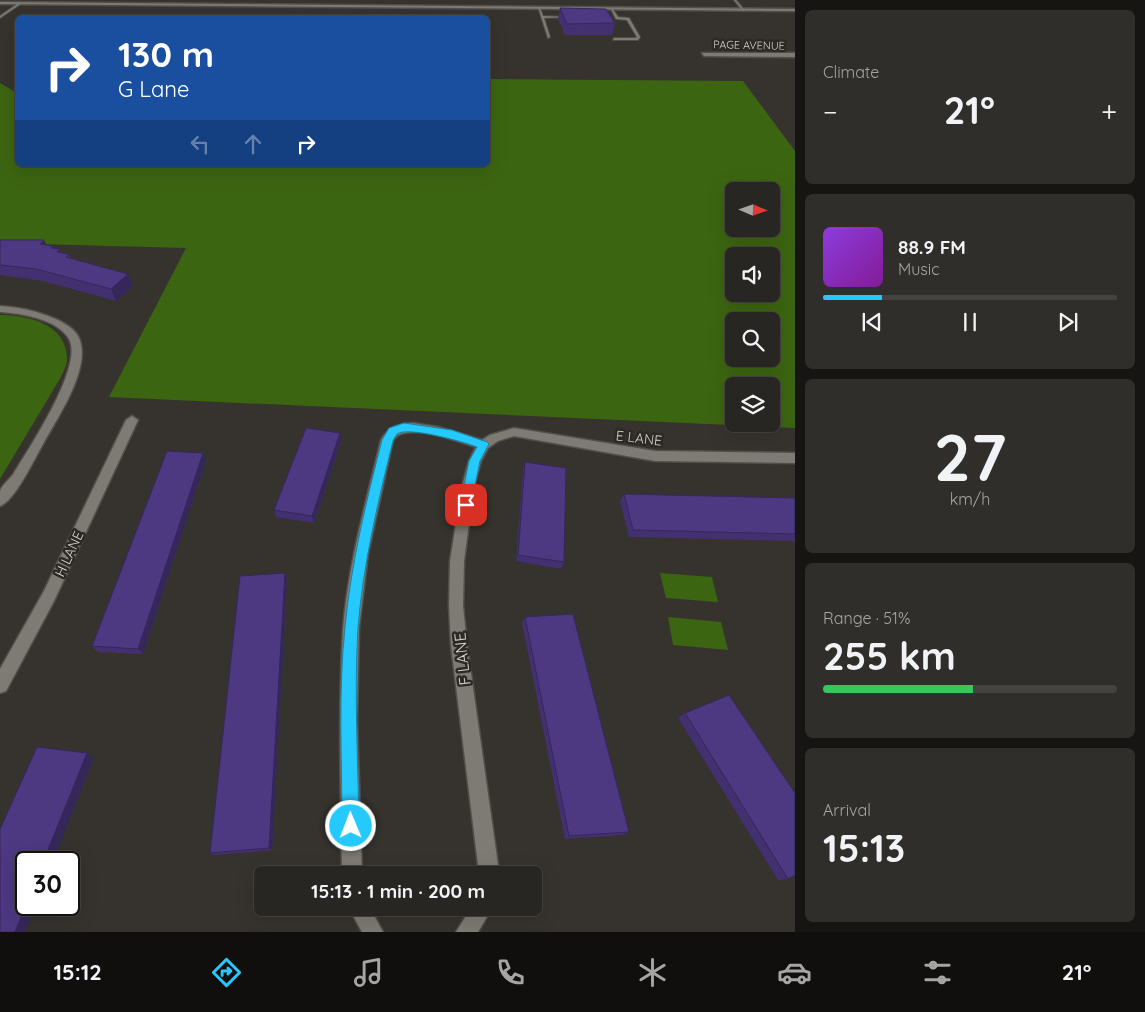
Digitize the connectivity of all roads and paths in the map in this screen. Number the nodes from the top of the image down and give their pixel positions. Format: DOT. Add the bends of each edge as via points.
graph roads {
  1 [pos="38,0"];
  2 [pos="239,0"];
  3 [pos="735,0"];
  4 [pos="0,3"];
  5 [pos="21,3"];
  6 [pos="32,4"];
  7 [pos="235,5"];
  8 [pos="539,8"];
  9 [pos="612,8"];
  10 [pos="744,10"];
  11 [pos="795,10"];
  12 [pos="0,17"];
  13 [pos="542,17"];
  14 [pos="576,17"];
  15 [pos="609,18"];
  16 [pos="617,18"];
  17 [pos="549,37"];
  18 [pos="614,39"];
  19 [pos="704,54"];
  20 [pos="795,55"];
  21 [pos="0,310"];
  22 [pos="132,420"];
  23 [pos="483,444"];
  24 [pos="795,458"];
  25 [pos="0,501"];
  26 [pos="0,685"];
  27 [pos="352,866"];
  28 [pos="488,866"];
  29 [pos="364,916"];
  30 [pos="477,916"];
  31 [pos="373,932"];
  32 [pos="466,932"];
  1 -- 6 [label="street"];
  2 -- 7 [label="street"];
  3 -- 10 [label="lane"];
  4 -- 5 [label="street"];
  5 -- 6 [label="street"];
  5 -- 12 [label="lane"];
  6 -- 7 [label="street"];
  7 -- 8 [label="street"];
  8 -- 9 [label="street"];
  8 -- 13 [label="lane"];
  9 -- 10 [label="street"];
  9 -- 16 [label="lane"];
  10 -- 11 [label="street"];
  13 -- 14 [label="lane"];
  13 -- 17 [label="lane"];
  15 -- 16 [label="lane"];
  16 -- 18 [label="lane" via="628,19 639,38"];
  19 -- 20 [label="street, PAGE AVENUE"];
  21 -- 25 [label="street" via="22,310 58,323 74,338 78,358 64,397 16,480"];
  22 -- 26 [label="street, H LANE" via="49,596"];
  23 -- 24 [label="street, E LANE" via="514,432 654,456"];
  23 -- 27 [label="street" via="452,434 404,428 393,431 387,440 361,554 351,628"];
  23 -- 28 [label="street, F LANE" via="468,486 456,606"];
  29 -- 31 [label="street"];
  30 -- 32 [label="street"];
}
